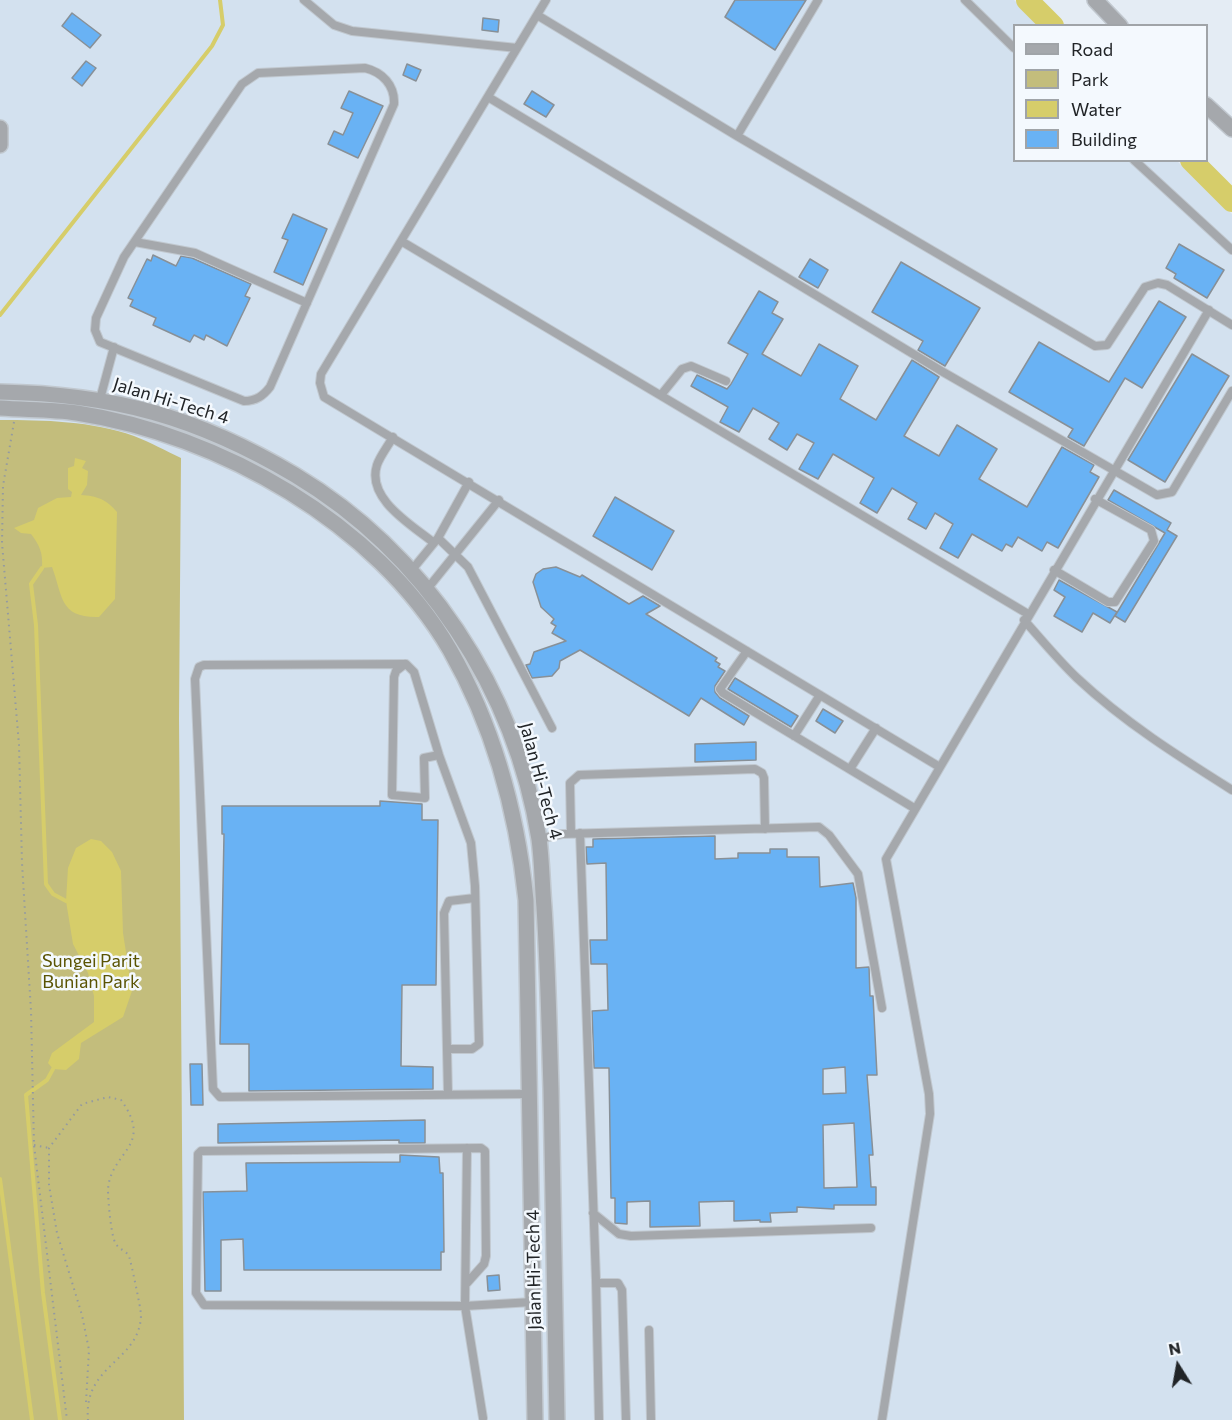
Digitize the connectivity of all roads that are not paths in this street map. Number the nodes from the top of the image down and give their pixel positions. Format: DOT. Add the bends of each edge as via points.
graph roads {
  1 [pos="304,0"];
  2 [pos="546,0"];
  3 [pos="818,0"];
  4 [pos="965,0"];
  5 [pos="1095,0"];
  6 [pos="537,15"];
  7 [pos="1118,24"];
  8 [pos="1013,47"];
  9 [pos="517,48"];
  10 [pos="488,96"];
  11 [pos="1208,107"];
  12 [pos="0,128"];
  13 [pos="1232,129"];
  14 [pos="737,136"];
  15 [pos="0,145"];
  16 [pos="1136,162"];
  17 [pos="401,241"];
  18 [pos="135,242"];
  19 [pos="1232,250"];
  20 [pos="307,303"];
  21 [pos="1209,310"];
  22 [pos="1232,324"];
  23 [pos="114,347"];
  24 [pos="726,381"];
  25 [pos="1232,391"];
  26 [pos="0,392"];
  27 [pos="661,395"];
  28 [pos="100,399"];
  29 [pos="0,408"];
  30 [pos="393,437"];
  31 [pos="1113,469"];
  32 [pos="469,482"];
  33 [pos="1095,499"];
  34 [pos="499,500"];
  35 [pos="436,541"];
  36 [pos="458,555"];
  37 [pos="1054,570"];
  38 [pos="411,571"];
  39 [pos="428,588"];
  40 [pos="1026,617"];
  41 [pos="747,651"];
  42 [pos="406,664"];
  43 [pos="820,695"];
  44 [pos="552,728"];
  45 [pos="876,728"];
  46 [pos="794,736"];
  47 [pos="439,755"];
  48 [pos="938,766"];
  49 [pos="850,769"];
  50 [pos="1232,790"];
  51 [pos="914,808"];
  52 [pos="765,829"];
  53 [pos="576,833"];
  54 [pos="539,839"];
  55 [pos="475,898"];
  56 [pos="882,1008"];
  57 [pos="447,1049"];
  58 [pos="530,1094"];
  59 [pos="448,1095"];
  60 [pos="466,1148"];
  61 [pos="593,1214"];
  62 [pos="871,1228"];
  63 [pos="467,1284"];
  64 [pos="596,1284"];
  65 [pos="532,1302"];
  66 [pos="465,1306"];
  67 [pos="650,1330"];
  68 [pos="483,1418"];
  69 [pos="535,1420"];
  70 [pos="557,1420"];
  71 [pos="599,1420"];
  72 [pos="626,1420"];
  73 [pos="651,1420"];
  74 [pos="882,1420"];
  1 -- 9 [label="lane" via="334,25 351,31"];
  2 -- 6 [label="lane"];
  3 -- 14 [label="lane"];
  4 -- 8 [label="lane"];
  5 -- 7 [label="street"];
  6 -- 9 [label="lane"];
  6 -- 14 [label="lane"];
  9 -- 10 [label="lane"];
  10 -- 17 [label="lane"];
  10 -- 31 [label="lane" via="943,372"];
  11 -- 13 [label="street"];
  12 -- 15 [label="street"];
  14 -- 21 [label="lane" via="1095,346 1107,345 1150,285 1167,285"];
  16 -- 19 [label="lane"];
  17 -- 27 [label="lane"];
  17 -- 30 [label="lane" via="321,374 320,383 324,397"];
  18 -- 20 [label="lane" via="205,257"];
  18 -- 20 [label="lane" via="242,84 250,78 269,72 374,70 390,86 394,104"];
  18 -- 23 [label="lane" via="96,318 100,342"];
  20 -- 23 [label="lane" via="270,387 254,401 244,401"];
  21 -- 22 [label="lane"];
  21 -- 31 [label="lane"];
  23 -- 28 [label="lane"];
  24 -- 27 [label="lane" via="691,366 682,369"];
  25 -- 31 [label="lane" via="1172,492 1157,495"];
  26 -- 28 [label="street, Jalan Hi-Tech 4"];
  27 -- 40 [label="lane"];
  28 -- 38 [label="street, Jalan Hi-Tech 4" via="213,431 264,457 321,491 364,523"];
  29 -- 58 [label="street, Jalan Hi-Tech 4" via="77,413 194,444 236,462 340,526 412,599 449,649 477,705 510,796 526,900"];
  30 -- 32 [label="lane"];
  30 -- 35 [label="lane" via="376,465 380,498"];
  31 -- 33 [label="lane"];
  32 -- 34 [label="lane"];
  32 -- 35 [label="lane"];
  33 -- 37 [label="lane"];
  33 -- 37 [label="lane" via="1152,530 1154,541 1115,602 1108,602"];
  34 -- 36 [label="lane"];
  34 -- 41 [label="lane"];
  35 -- 36 [label="lane"];
  35 -- 38 [label="lane"];
  36 -- 39 [label="lane"];
  36 -- 44 [label="lane" via="468,567"];
  37 -- 40 [label="lane"];
  38 -- 39 [label="street, Jalan Hi-Tech 4"];
  39 -- 54 [label="street, Jalan Hi-Tech 4" via="494,692 515,742"];
  40 -- 48 [label="lane"];
  40 -- 50 [label="lane" via="1076,677 1111,707 1154,741"];
  41 -- 43 [label="lane"];
  41 -- 46 [label="lane" via="721,690"];
  42 -- 47 [label="lane" via="419,684"];
  42 -- 47 [label="lane" via="394,677 392,795 425,798 424,758"];
  42 -- 59 [label="lane" via="204,665 196,672 213,1089 220,1097"];
  43 -- 45 [label="lane"];
  43 -- 46 [label="lane"];
  45 -- 48 [label="lane"];
  45 -- 49 [label="lane"];
  46 -- 49 [label="lane"];
  47 -- 55 [label="lane" via="471,843"];
  48 -- 51 [label="lane"];
  49 -- 51 [label="lane"];
  51 -- 74 [label="lane" via="886,859 930,1114"];
  52 -- 53 [label="lane"];
  52 -- 53 [label="lane" via="764,778 755,768 573,777 570,783"];
  52 -- 56 [label="lane" via="819,827 858,874"];
  53 -- 54 [label="lane"];
  53 -- 61 [label="lane"];
  54 -- 70 [label="street, Jalan Hi-Tech 4" via="549,979"];
  55 -- 57 [label="lane" via="448,901 444,913"];
  55 -- 57 [label="lane" via="479,1044 472,1049"];
  57 -- 59 [label="lane"];
  58 -- 59 [label="lane"];
  58 -- 65 [label="street, Jalan Hi-Tech 4"];
  60 -- 63 [label="lane"];
  60 -- 63 [label="lane" via="485,1151 484,1264"];
  60 -- 66 [label="lane" via="201,1151 196,1293 204,1305 210,1306"];
  61 -- 62 [label="lane" via="620,1234 631,1236"];
  61 -- 64 [label="lane"];
  63 -- 66 [label="lane"];
  64 -- 71 [label="lane"];
  64 -- 72 [label="lane" via="618,1283 622,1290"];
  65 -- 66 [label="lane"];
  65 -- 69 [label="street, Jalan Hi-Tech 4"];
  66 -- 68 [label="lane"];
  67 -- 73 [label="lane"];
}
